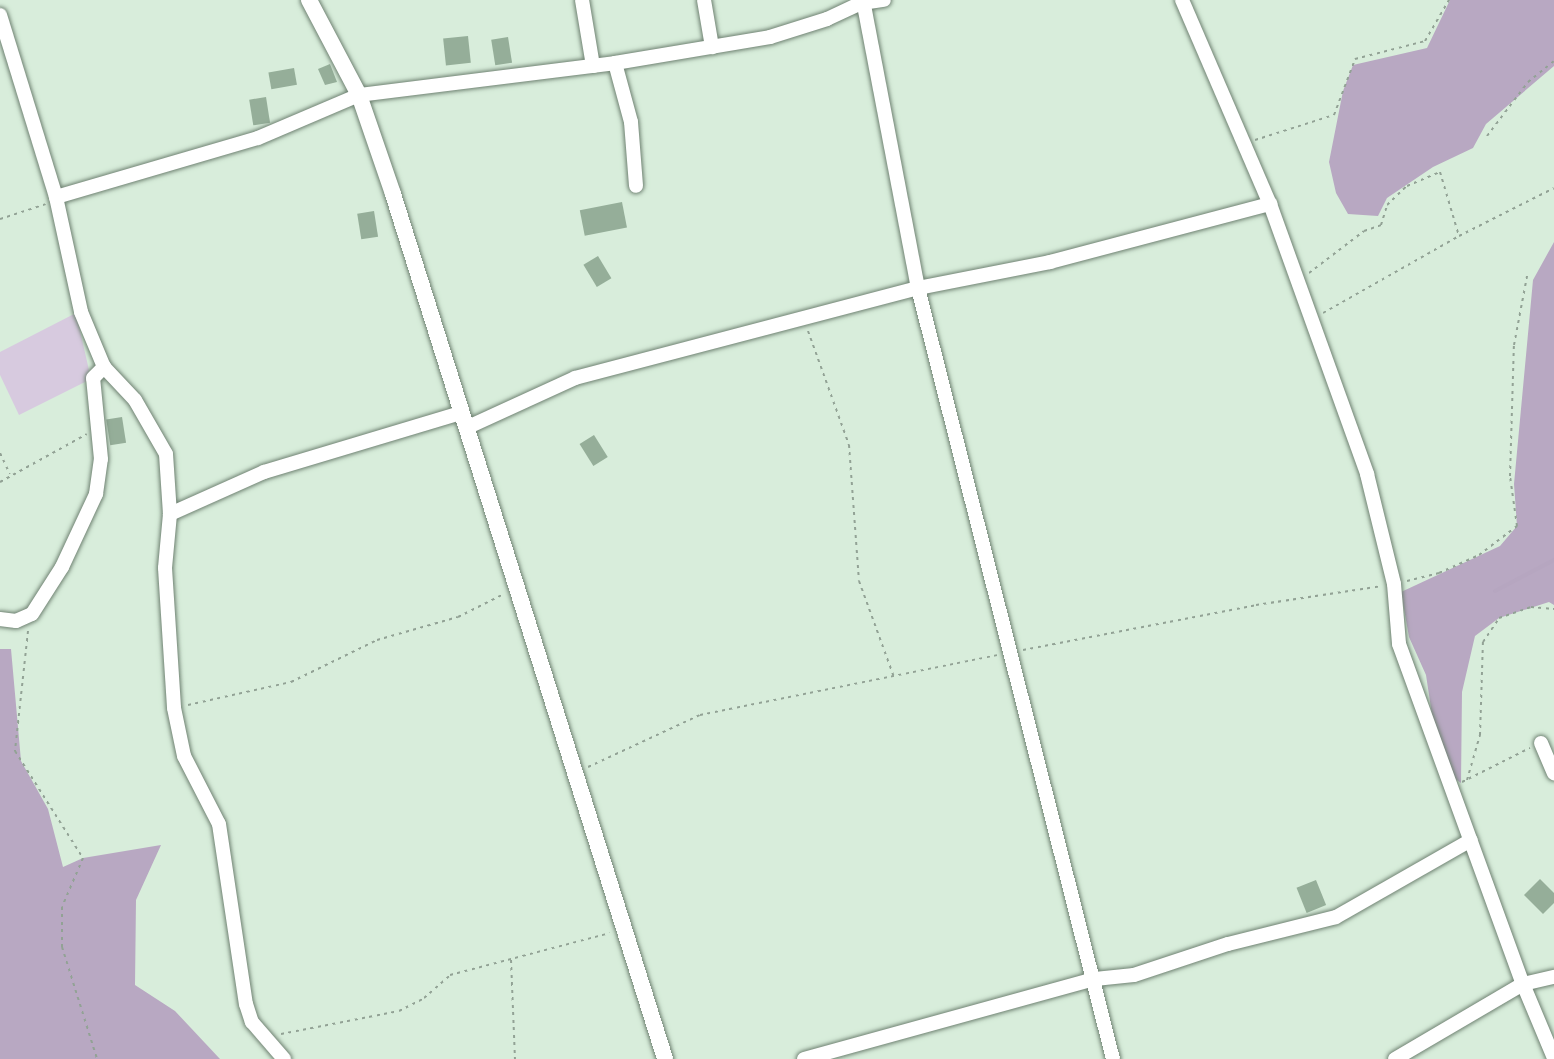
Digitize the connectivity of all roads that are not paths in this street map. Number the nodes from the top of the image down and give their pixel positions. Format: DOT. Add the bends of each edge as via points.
graph roads {
  1 [pos="309,0"];
  2 [pos="582,0"];
  3 [pos="704,0"];
  4 [pos="884,0"];
  5 [pos="1182,0"];
  6 [pos="862,2"];
  7 [pos="0,15"];
  8 [pos="712,47"];
  9 [pos="615,63"];
  10 [pos="592,66"];
  11 [pos="359,95"];
  12 [pos="636,186"];
  13 [pos="57,198"];
  14 [pos="1270,204"];
  15 [pos="918,288"];
  16 [pos="104,367"];
  17 [pos="464,420"];
  18 [pos="170,514"];
  19 [pos="0,619"];
  20 [pos="1541,742"];
  21 [pos="1554,773"];
  22 [pos="1471,840"];
  23 [pos="1554,977"];
  24 [pos="1095,979"];
  25 [pos="1523,984"];
  26 [pos="1554,1058"];
  27 [pos="285,1059"];
  28 [pos="664,1059"];
  29 [pos="804,1059"];
  30 [pos="1113,1059"];
  31 [pos="1395,1059"];
  1 -- 11 [label="street"];
  2 -- 10 [label="street"];
  3 -- 8 [label="street"];
  4 -- 6 [label="street"];
  5 -- 14 [label="street"];
  6 -- 8 [label="street" via="770,37"];
  6 -- 15 [label="street"];
  7 -- 13 [label="street"];
  8 -- 9 [label="street"];
  9 -- 10 [label="street"];
  9 -- 12 [label="street" via="631,122"];
  10 -- 11 [label="street"];
  11 -- 13 [label="street" via="258,138"];
  11 -- 17 [label="street"];
  13 -- 16 [label="street" via="81,312"];
  14 -- 15 [label="street" via="1060,260"];
  14 -- 22 [label="street" via="1367,474 1394,584 1399,644"];
  15 -- 17 [label="street" via="575,378"];
  15 -- 24 [label="street"];
  16 -- 18 [label="street" via="135,400 166,454"];
  16 -- 19 [label="street" via="93,378 101,459 96,494 62,567 28,618"];
  17 -- 18 [label="street" via="264,472"];
  17 -- 28 [label="street"];
  18 -- 27 [label="street" via="165,568 174,708 184,756 219,824 246,1005 252,1022"];
  20 -- 21 [label="street"];
  22 -- 24 [label="street" via="1336,917 1228,944 1134,975"];
  22 -- 25 [label="street"];
  23 -- 25 [label="street"];
  24 -- 29 [label="street"];
  24 -- 30 [label="street"];
  25 -- 26 [label="street"];
  25 -- 31 [label="street"];
}
